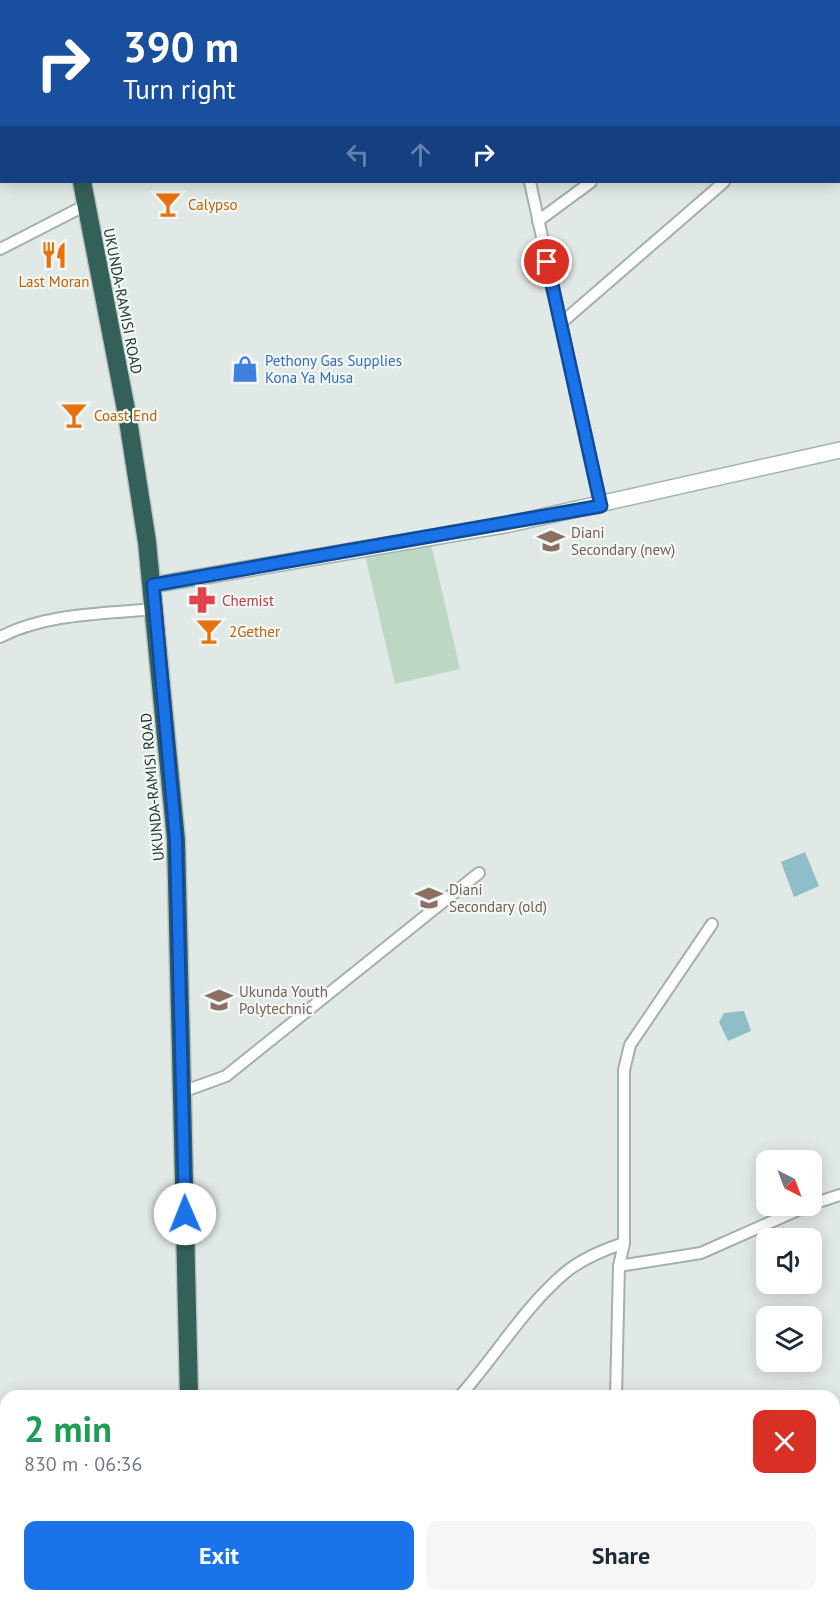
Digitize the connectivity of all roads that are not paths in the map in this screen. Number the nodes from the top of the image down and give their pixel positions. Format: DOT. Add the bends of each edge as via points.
graph roads {
  1 [pos="82,183"];
  2 [pos="530,183"];
  3 [pos="590,183"];
  4 [pos="723,183"];
  5 [pos="86,206"];
  6 [pos="538,221"];
  7 [pos="0,249"];
  8 [pos="560,324"];
  9 [pos="840,450"];
  10 [pos="601,506"];
  11 [pos="153,585"];
  12 [pos="155,609"];
  13 [pos="0,638"];
  14 [pos="479,873"];
  15 [pos="712,924"];
  16 [pos="182,1092"];
  17 [pos="840,1196"];
  18 [pos="822,1201"];
  19 [pos="784,1216"];
  20 [pos="624,1243"];
  21 [pos="619,1266"];
  22 [pos="189,1390"];
  23 [pos="465,1390"];
  24 [pos="616,1390"];
  1 -- 5 [label="highway, UKUNDA-RAMISI ROAD"];
  2 -- 6 [label="street"];
  3 -- 6 [label="street"];
  4 -- 8 [label="street"];
  5 -- 7 [label="street"];
  5 -- 11 [label="highway, UKUNDA-RAMISI ROAD" via="128,420"];
  6 -- 8 [label="street"];
  8 -- 10 [label="street"];
  9 -- 10 [label="street"];
  10 -- 11 [label="street"];
  11 -- 12 [label="highway, UKUNDA-RAMISI ROAD"];
  12 -- 13 [label="street" via="60,618 25,626"];
  12 -- 16 [label="highway, UKUNDA-RAMISI ROAD" via="176,840"];
  14 -- 16 [label="street" via="226,1076"];
  15 -- 20 [label="street" via="630,1045 624,1070"];
  16 -- 22 [label="highway, UKUNDA-RAMISI ROAD"];
  17 -- 18 [label="street"];
  19 -- 21 [label="street" via="701,1253"];
  20 -- 21 [label="street"];
  20 -- 23 [label="street" via="593,1254 567,1271 536,1302"];
  21 -- 24 [label="street"];
}
